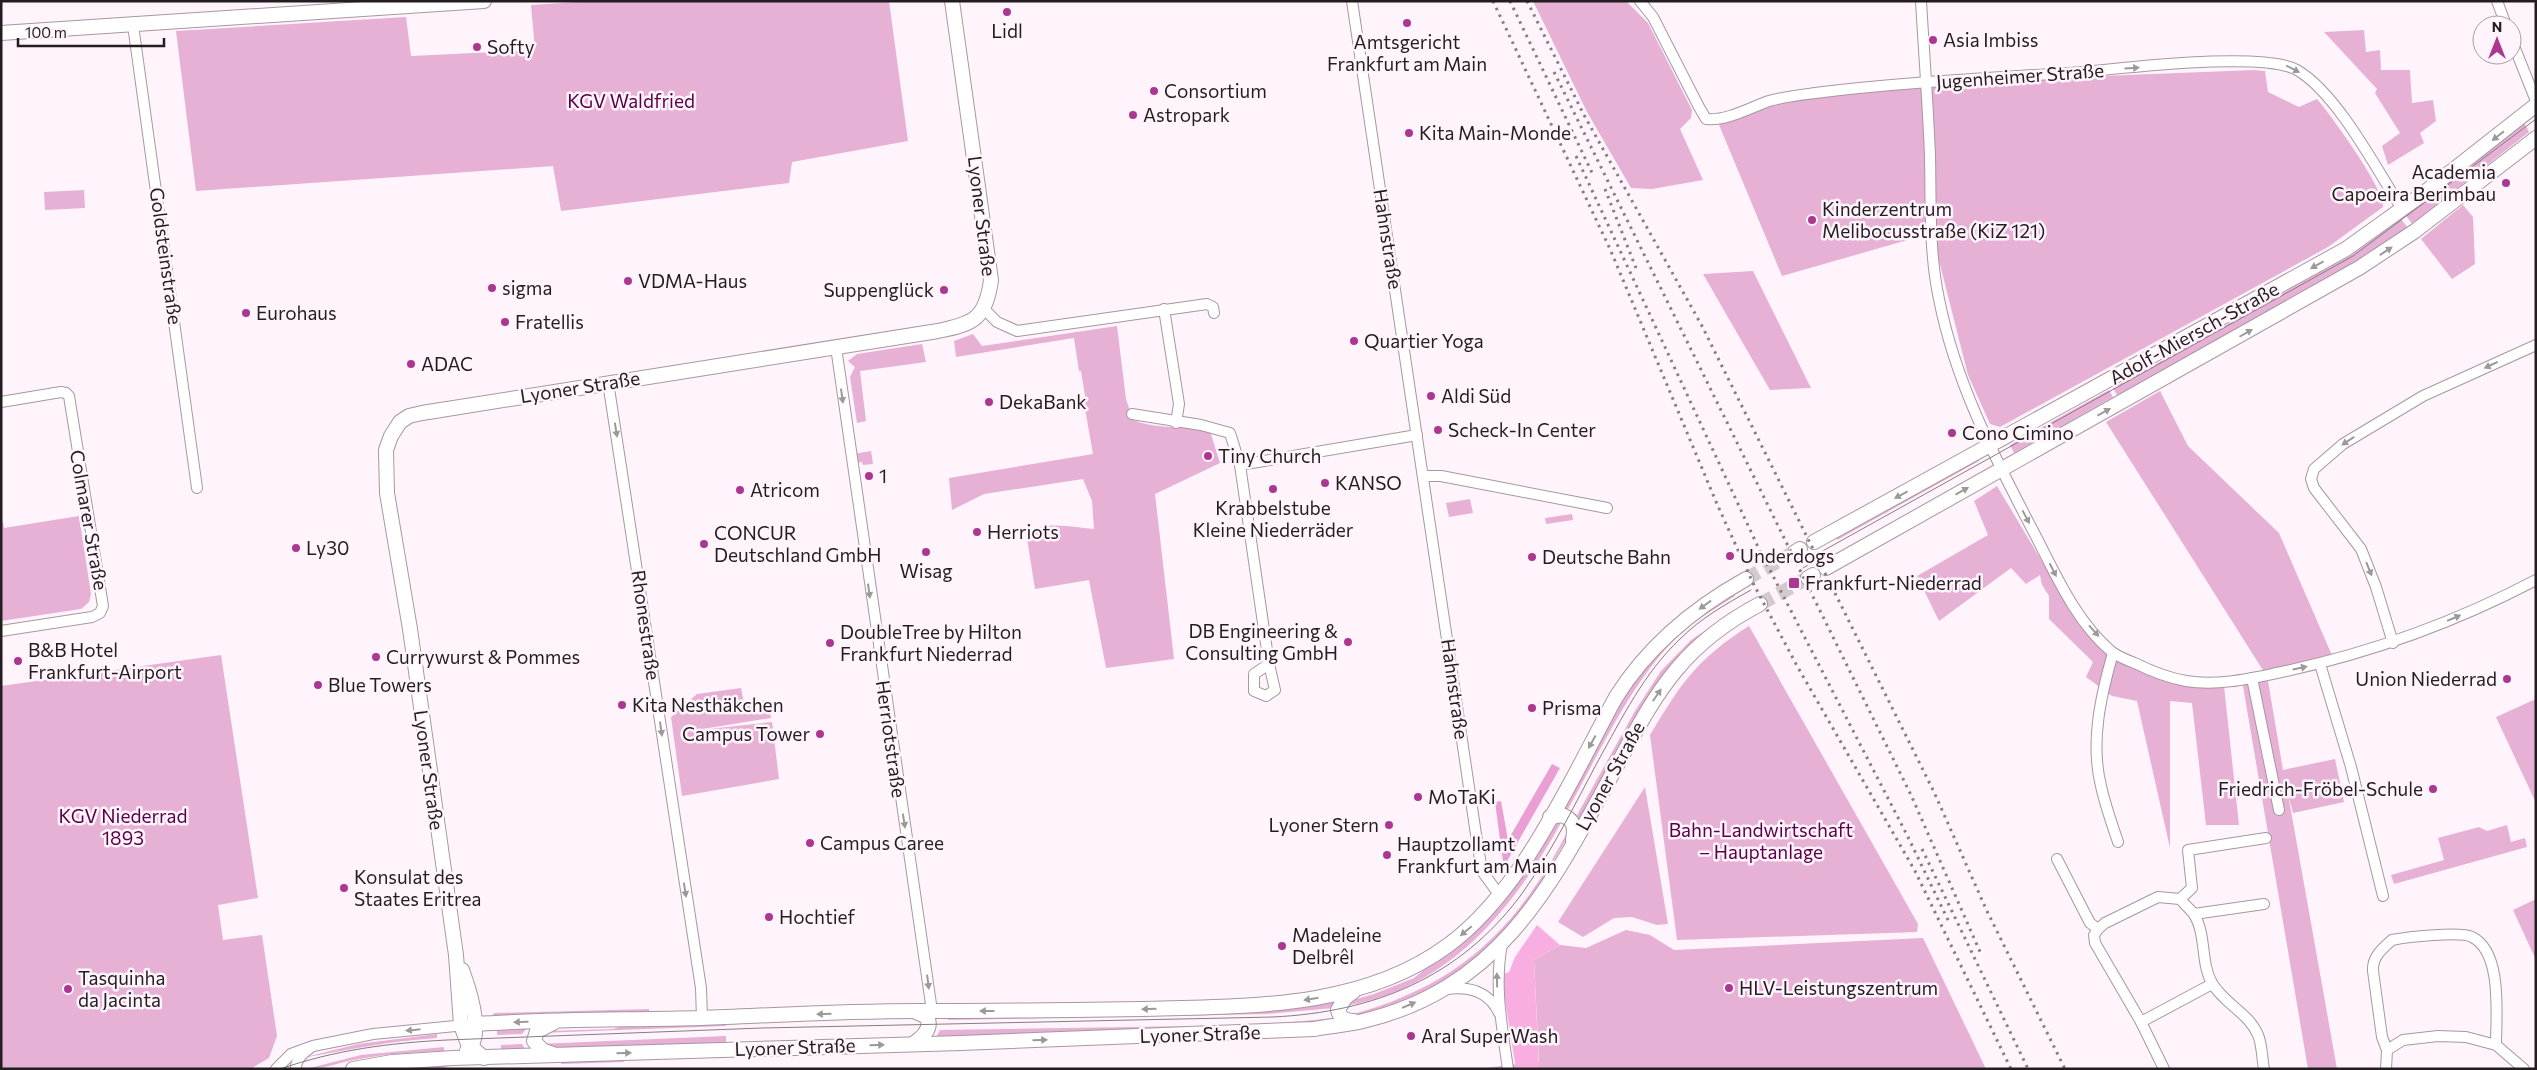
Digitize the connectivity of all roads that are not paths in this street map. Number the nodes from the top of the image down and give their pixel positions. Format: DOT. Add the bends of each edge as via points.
graph roads {
  1 [pos="484,1"];
  2 [pos="1352,1"];
  3 [pos="1640,1"];
  4 [pos="1920,1"];
  5 [pos="2496,1"];
  6 [pos="953,6"];
  7 [pos="2502,15"];
  8 [pos="133,24"];
  9 [pos="1,33"];
  10 [pos="2522,65"];
  11 [pos="1926,83"];
  12 [pos="2536,101"];
  13 [pos="2536,105"];
  14 [pos="2536,138"];
  15 [pos="2402,209"];
  16 [pos="984,309"];
  17 [pos="1164,310"];
  18 [pos="1214,313"];
  19 [pos="2536,345"];
  20 [pos="836,348"];
  21 [pos="608,382"];
  22 [pos="1,402"];
  23 [pos="1132,414"];
  24 [pos="1176,423"];
  25 [pos="1417,435"];
  26 [pos="1990,445"];
  27 [pos="1240,465"];
  28 [pos="2001,469"];
  29 [pos="1423,476"];
  30 [pos="197,488"];
  31 [pos="1607,508"];
  32 [pos="1814,542"];
  33 [pos="1826,568"];
  34 [pos="1746,579"];
  35 [pos="2536,580"];
  36 [pos="1760,604"];
  37 [pos="1,631"];
  38 [pos="2393,643"];
  39 [pos="2113,653"];
  40 [pos="1269,664"];
  41 [pos="2320,664"];
  42 [pos="2252,678"];
  43 [pos="2279,810"];
  44 [pos="1550,817"];
  45 [pos="2266,838"];
  46 [pos="2118,842"];
  47 [pos="1573,844"];
  48 [pos="2057,859"];
  49 [pos="1500,896"];
  50 [pos="2383,896"];
  51 [pos="2180,899"];
  52 [pos="2264,904"];
  53 [pos="2194,914"];
  54 [pos="2098,929"];
  55 [pos="1502,944"];
  56 [pos="2212,984"];
  57 [pos="1359,988"];
  58 [pos="1443,990"];
  59 [pos="932,1011"];
  60 [pos="916,1012"];
  61 [pos="1501,1017"];
  62 [pos="702,1018"];
  63 [pos="566,1021"];
  64 [pos="1363,1021"];
  65 [pos="2141,1022"];
  66 [pos="468,1025"];
  67 [pos="913,1044"];
  68 [pos="2496,1045"];
  69 [pos="313,1046"];
  70 [pos="472,1048"];
  71 [pos="2387,1050"];
  72 [pos="555,1055"];
  73 [pos="453,1058"];
  74 [pos="484,1058"];
  75 [pos="276,1069"];
  76 [pos="296,1069"];
  77 [pos="353,1069"];
  78 [pos="1508,1069"];
  79 [pos="2164,1069"];
  80 [pos="2264,1069"];
  81 [pos="2386,1069"];
  82 [pos="2524,1069"];
  1 -- 8 [label="main road"];
  2 -- 25 [label="street, Hahnstraße"];
  3 -- 11 [label="street, Jugenheimer Straße" via="1653,17 1706,119 1717,120 1772,100 1812,93"];
  4 -- 11 [label="street"];
  5 -- 7 [label="street"];
  6 -- 16 [label="main road, Lyoner Straße" via="990,268 990,292"];
  8 -- 9 [label="main road"];
  8 -- 30 [label="street, Goldsteinstraße"];
  10 -- 12 [label="street"];
  11 -- 15 [label="street, Jugenheimer Straße, one-way" via="2206,63 2281,63 2309,78 2327,98"];
  11 -- 26 [label="street" via="1938,296 1958,372"];
  13 -- 15 [label="main road, Adolf-Miersch-Straße, one-way"];
  28 -- 14 [label="main road, Adolf-Miersch-Straße, one-way" via="2367,263 2415,231"];
  15 -- 26 [label="main road, Adolf-Miersch-Straße, one-way" via="2337,254"];
  16 -- 17 [label="street" via="997,322 1017,331"];
  16 -- 20 [label="main road, Lyoner Straße" via="966,325"];
  17 -- 18 [label="street" via="1208,304"];
  17 -- 24 [label="street" via="1179,404"];
  19 -- 38 [label="street, one-way" via="2398,409 2343,444 2314,469 2311,479 2314,488 2361,549"];
  20 -- 21 [label="main road, Lyoner Straße"];
  20 -- 59 [label="street, Herriotstraße, one-way"];
  21 -- 62 [label="street, Rhonestraße, one-way" via="701,988"];
  21 -- 66 [label="main road, Lyoner Straße" via="409,416 395,428 386,450 388,507 410,630"];
  22 -- 37 [label="street, Colmarer Straße" via="61,392 69,396 103,606 92,617"];
  23 -- 24 [label="street"];
  24 -- 27 [label="street" via="1201,425 1230,433"];
  25 -- 27 [label="street"];
  25 -- 29 [label="street, Hahnstraße"];
  26 -- 28 [label="street"];
  26 -- 32 [label="main road, Adolf-Miersch-Straße, one-way"];
  27 -- 40 [label="street"];
  33 -- 28 [label="main road, Adolf-Miersch-Straße, one-way"];
  28 -- 39 [label="street, one-way" via="2065,592"];
  29 -- 31 [label="street" via="1441,476"];
  29 -- 49 [label="street, Hahnstraße" via="1481,868"];
  34 -- 44 [label="main road, Lyoner Straße, one-way" via="1690,616 1640,664 1616,697"];
  38 -- 35 [label="street, one-way"];
  47 -- 36 [label="main road, Lyoner Straße, one-way" via="1644,715 1677,667 1705,639"];
  38 -- 41 [label="street"];
  39 -- 42 [label="street" via="2152,671 2187,681 2224,683"];
  39 -- 46 [label="street" via="2101,696 2096,745 2100,785"];
  42 -- 41 [label="street, one-way"];
  41 -- 50 [label="street" via="2351,768"];
  42 -- 43 [label="street"];
  44 -- 47 [label="main road" via="1562,815 1573,822"];
  44 -- 49 [label="main road, Lyoner Straße"];
  45 -- 51 [label="street" via="2188,850 2192,888"];
  47 -- 55 [label="main road, Lyoner Straße" via="1542,896"];
  48 -- 54 [label="street" via="2090,923"];
  49 -- 57 [label="main road, Lyoner Straße, one-way" via="1446,947 1406,971"];
  51 -- 53 [label="street"];
  51 -- 54 [label="street" via="2158,897 2105,922"];
  52 -- 53 [label="street"];
  53 -- 56 [label="street"];
  54 -- 65 [label="street" via="2094,935 2095,943"];
  55 -- 58 [label="main road, Lyoner Straße"];
  61 -- 55 [label="street, one-way" via="1497,981"];
  56 -- 65 [label="street"];
  56 -- 80 [label="street" via="2254,1025"];
  57 -- 59 [label="main road, Lyoner Straße, one-way" via="1315,999 1247,1006"];
  57 -- 64 [label="main road" via="1345,998 1338,1010 1339,1016 1345,1020"];
  58 -- 61 [label="street" via="1463,988 1480,992 1494,1003"];
  64 -- 58 [label="main road, Lyoner Straße, one-way"];
  59 -- 60 [label="main road, Lyoner Straße"];
  60 -- 62 [label="main road, Lyoner Straße, one-way"];
  60 -- 67 [label="main road" via="926,1017 929,1023 924,1036"];
  61 -- 78 [label="street"];
  62 -- 63 [label="main road, Lyoner Straße"];
  63 -- 66 [label="main road, Lyoner Straße, one-way"];
  63 -- 72 [label="main road" via="541,1028 534,1037 536,1046"];
  67 -- 64 [label="main road, Lyoner Straße, one-way" via="1305,1030"];
  65 -- 79 [label="street"];
  66 -- 69 [label="street, one-way" via="373,1034"];
  66 -- 70 [label="main road, Lyoner Straße"];
  72 -- 67 [label="main road, Lyoner Straße, one-way"];
  68 -- 71 [label="street" via="2466,1036 2438,1036 2403,1040"];
  68 -- 71 [label="street" via="2495,978 2486,951 2471,936 2442,936 2392,940 2375,957 2372,971"];
  68 -- 82 [label="street"];
  69 -- 75 [label="street" via="291,1054"];
  69 -- 76 [label="street" via="301,1055"];
  70 -- 73 [label="main road"];
  70 -- 74 [label="main road, Lyoner Straße"];
  71 -- 81 [label="street"];
  72 -- 74 [label="main road, Lyoner Straße"];
  73 -- 74 [label="main road"];
  73 -- 77 [label="main road" via="392,1062"];
}
